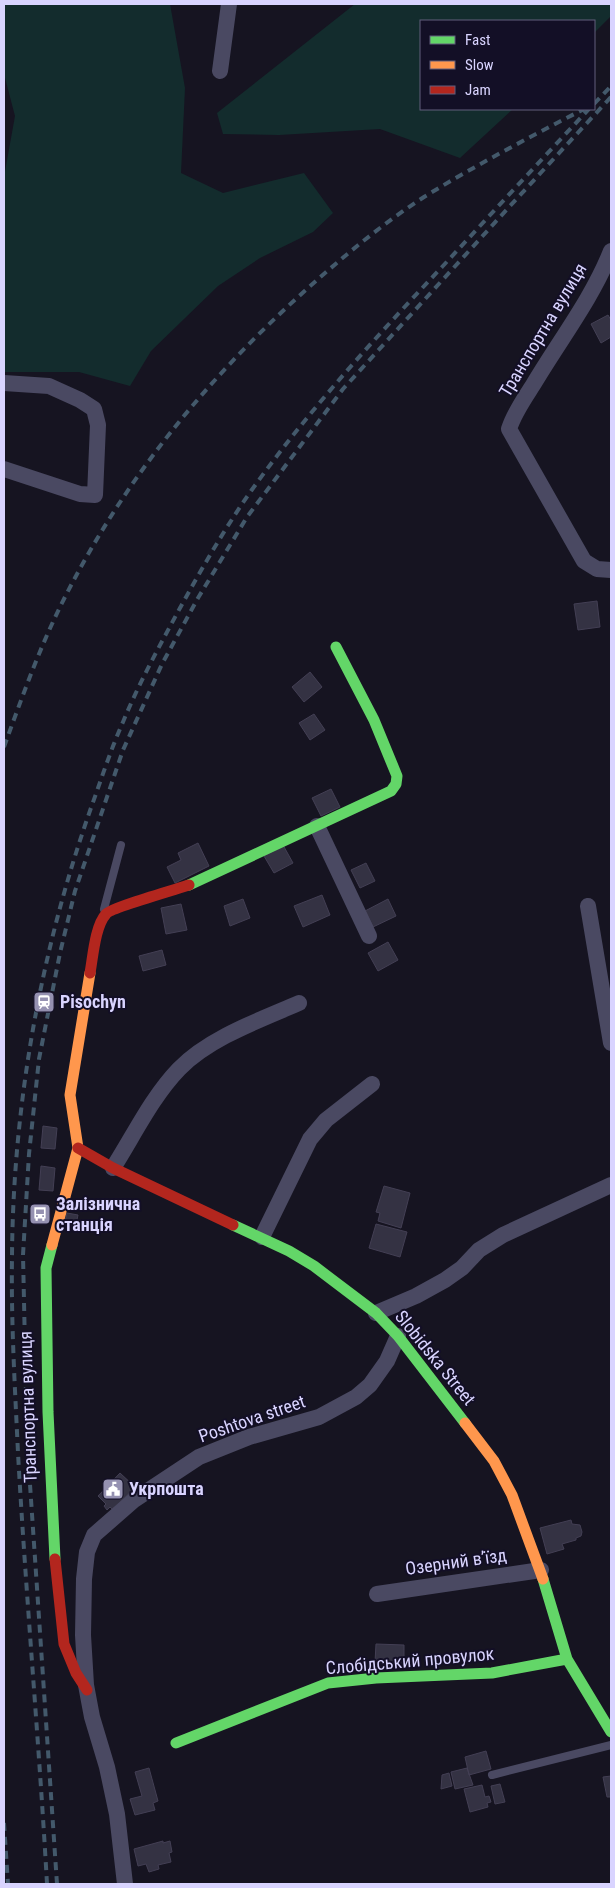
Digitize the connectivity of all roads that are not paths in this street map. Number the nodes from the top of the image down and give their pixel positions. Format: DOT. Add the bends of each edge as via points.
graph roads {
  1 [pos="229,4"];
  2 [pos="220,70"];
  3 [pos="611,251"];
  4 [pos="4,383"];
  5 [pos="4,469"];
  6 [pos="611,570"];
  7 [pos="336,647"];
  8 [pos="317,826"];
  9 [pos="121,845"];
  10 [pos="588,906"];
  11 [pos="99,926"];
  12 [pos="369,936"];
  13 [pos="299,1003"];
  14 [pos="611,1043"];
  15 [pos="372,1084"];
  16 [pos="78,1148"];
  17 [pos="113,1168"];
  18 [pos="611,1184"];
  19 [pos="262,1237"];
  20 [pos="376,1313"];
  21 [pos="398,1336"];
  22 [pos="541,1570"];
  23 [pos="377,1594"];
  24 [pos="567,1659"];
  25 [pos="87,1690"];
  26 [pos="611,1732"];
  27 [pos="176,1743"];
  28 [pos="611,1745"];
  29 [pos="492,1775"];
  30 [pos="125,1884"];
  1 -- 2 [label="street"];
  3 -- 6 [label="street, Транспортна вулиця" via="603,272 509,429 584,561 597,569"];
  4 -- 5 [label="street" via="49,386 94,409 98,425 95,495 80,494"];
  7 -- 8 [label="street" via="374,720 397,780 391,791"];
  8 -- 11 [label="street" via="191,884 114,908 106,913"];
  8 -- 12 [label="street"];
  9 -- 11 [label="lane"];
  10 -- 14 [label="street"];
  11 -- 16 [label="street, Транспортна вулиця" via="70,1095"];
  13 -- 17 [label="street" via="235,1030 179,1069"];
  15 -- 19 [label="street" via="326,1120 310,1139"];
  16 -- 17 [label="street, Slobidska Street"];
  16 -- 25 [label="street, Транспортна вулиця" via="46,1268 45,1314 55,1567 64,1644 76,1674"];
  17 -- 19 [label="street, Slobidska Street"];
  18 -- 20 [label="street" via="503,1235 479,1250 445,1280"];
  19 -- 20 [label="street, Slobidska Street" via="314,1266"];
  20 -- 21 [label="street, Slobidska Street"];
  21 -- 22 [label="street, Slobidska Street" via="494,1461 512,1495"];
  21 -- 25 [label="street, Poshtova street" via="387,1362 370,1385 356,1397 319,1417 249,1437 199,1457 166,1478 94,1535 87,1552 84,1579 82,1635"];
  22 -- 23 [label="street, Озерний в’їзд"];
  22 -- 24 [label="street, Slobidska Street"];
  24 -- 26 [label="street, Slobidska Street"];
  24 -- 27 [label="street, Слобідський провулок" via="492,1673 328,1683"];
  25 -- 30 [label="street, Транспортна вулиця" via="117,1814"];
  28 -- 29 [label="lane"];
}
